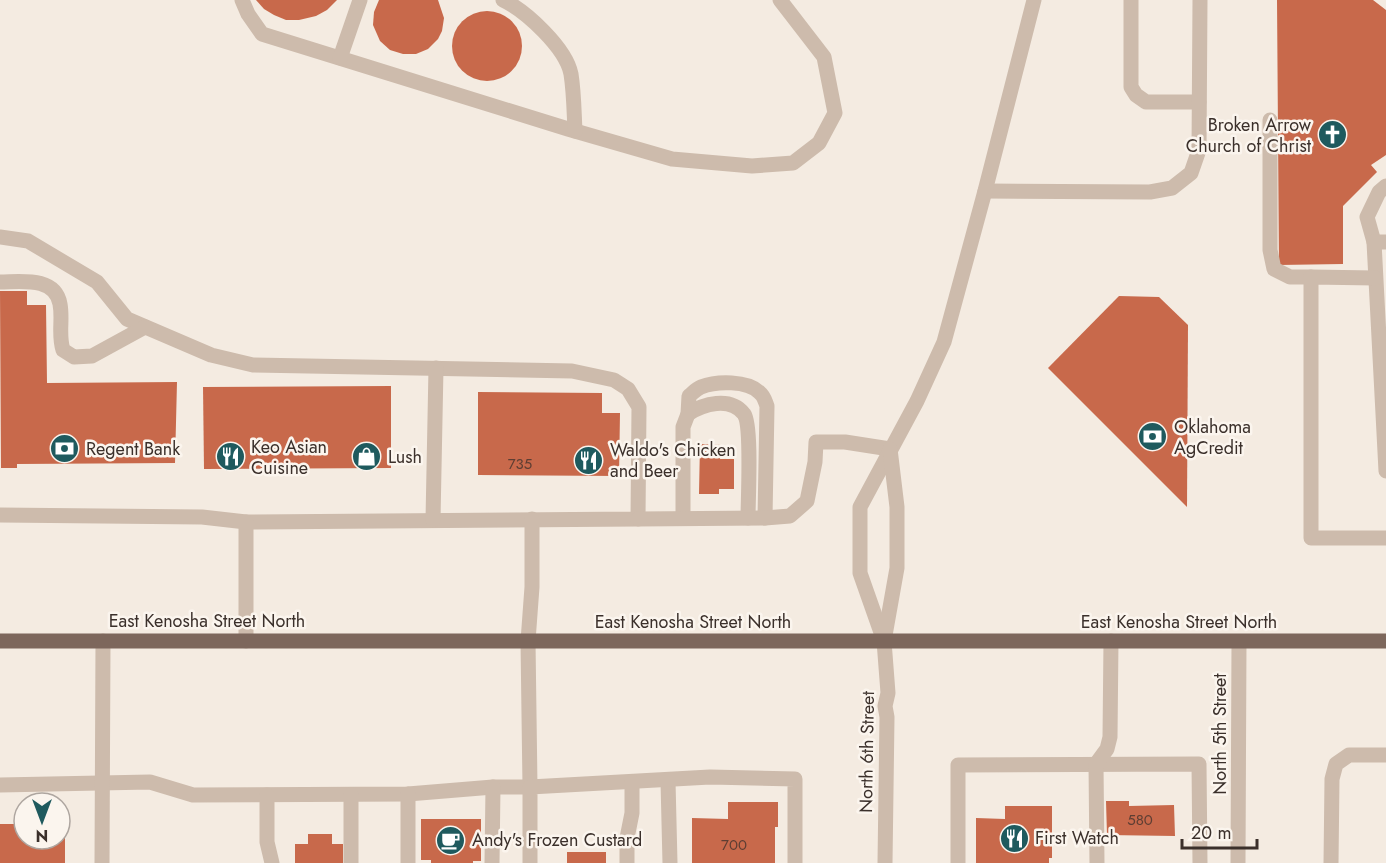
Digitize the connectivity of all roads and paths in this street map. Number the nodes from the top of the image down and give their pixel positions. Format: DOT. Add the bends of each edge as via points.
graph roads {
  1 [pos="242,0"];
  2 [pos="360,0"];
  3 [pos="503,0"];
  4 [pos="780,0"];
  5 [pos="1034,0"];
  6 [pos="1131,0"];
  7 [pos="1200,0"];
  8 [pos="340,58"];
  9 [pos="1199,102"];
  10 [pos="1270,120"];
  11 [pos="575,131"];
  12 [pos="1386,186"];
  13 [pos="985,191"];
  14 [pos="0,237"];
  15 [pos="1380,242"];
  16 [pos="1311,277"];
  17 [pos="1376,278"];
  18 [pos="0,282"];
  19 [pos="145,327"];
  20 [pos="436,368"];
  21 [pos="688,414"];
  22 [pos="890,449"];
  23 [pos="1386,471"];
  24 [pos="0,515"];
  25 [pos="683,518"];
  26 [pos="748,518"];
  27 [pos="765,518"];
  28 [pos="532,519"];
  29 [pos="638,519"];
  30 [pos="433,520"];
  31 [pos="246,522"];
  32 [pos="1386,538"];
  33 [pos="0,641"];
  34 [pos="103,641"];
  35 [pos="246,641"];
  36 [pos="528,641"];
  37 [pos="884,641"];
  38 [pos="1111,641"];
  39 [pos="1386,641"];
  40 [pos="1239,642"];
  41 [pos="1386,755"];
  42 [pos="1096,764"];
  43 [pos="668,781"];
  44 [pos="102,782"];
  45 [pos="632,782"];
  46 [pos="0,785"];
  47 [pos="493,788"];
  48 [pos="530,788"];
  49 [pos="408,794"];
  50 [pos="267,795"];
  51 [pos="351,795"];
  52 [pos="102,863"];
  53 [pos="272,863"];
  54 [pos="351,863"];
  55 [pos="408,863"];
  56 [pos="492,863"];
  57 [pos="530,863"];
  58 [pos="627,863"];
  59 [pos="670,863"];
  60 [pos="795,863"];
  61 [pos="885,863"];
  62 [pos="958,863"];
  63 [pos="1097,863"];
  64 [pos="1200,863"];
  65 [pos="1239,863"];
  66 [pos="1332,863"];
  1 -- 8 [label="street" via="262,34"];
  2 -- 8 [label="street"];
  3 -- 11 [label="street" via="552,39 571,72"];
  4 -- 11 [label="street" via="824,57 836,113 819,143 793,163 752,166 672,159"];
  5 -- 13 [label="street"];
  6 -- 9 [label="street" via="1131,87 1146,102"];
  7 -- 9 [label="street"];
  8 -- 11 [label="street"];
  9 -- 13 [label="street" via="1199,150 1191,173 1172,188 1150,192"];
  10 -- 16 [label="street" via="1270,250 1274,269 1290,276"];
  12 -- 15 [label="street" via="1378,192 1367,217"];
  13 -- 22 [label="street" via="944,342"];
  14 -- 19 [label="street" via="28,241 97,282 128,319"];
  15 -- 17 [label="street"];
  16 -- 17 [label="street"];
  16 -- 32 [label="street" via="1311,538"];
  17 -- 23 [label="street"];
  18 -- 19 [label="street" via="39,282 55,292 60,303 63,350 74,357 92,356"];
  19 -- 20 [label="street" via="211,356 253,365"];
  20 -- 29 [label="street" via="572,371 614,380 628,389 639,407"];
  20 -- 30 [label="street"];
  21 -- 25 [label="street" via="683,427"];
  21 -- 26 [label="street" via="699,406 714,403 736,407 745,415"];
  21 -- 27 [label="street" via="689,396 705,386 745,384 762,394 767,406"];
  22 -- 27 [label="street" via="816,442 807,501 790,516"];
  22 -- 37 [label="street" via="897,507 897,568"];
  22 -- 37 [label="street" via="860,507 860,573"];
  24 -- 31 [label="street" via="202,517"];
  25 -- 26 [label="street"];
  25 -- 29 [label="street"];
  26 -- 27 [label="street"];
  28 -- 29 [label="street"];
  28 -- 30 [label="street"];
  28 -- 36 [label="street"];
  30 -- 31 [label="street"];
  31 -- 35 [label="street"];
  33 -- 34 [label="main road, East Kenosha Street North"];
  34 -- 35 [label="main road, East Kenosha Street North"];
  34 -- 44 [label="street"];
  35 -- 36 [label="main road, East Kenosha Street North"];
  36 -- 37 [label="main road, East Kenosha Street North"];
  36 -- 48 [label="street"];
  37 -- 38 [label="main road, East Kenosha Street North"];
  37 -- 61 [label="street, North 6th Street" via="888,693"];
  38 -- 40 [label="main road, East Kenosha Street North"];
  38 -- 42 [label="street" via="1110,737"];
  39 -- 40 [label="main road, East Kenosha Street North"];
  40 -- 65 [label="street, North 5th Street"];
  41 -- 66 [label="street" via="1348,755 1336,764 1332,779"];
  42 -- 62 [label="street" via="958,765"];
  42 -- 63 [label="street"];
  42 -- 64 [label="street" via="1199,764"];
  43 -- 45 [label="street"];
  43 -- 59 [label="street"];
  43 -- 60 [label="street" via="710,777 795,779"];
  44 -- 46 [label="street"];
  44 -- 50 [label="street" via="150,782 193,795"];
  44 -- 52 [label="street"];
  45 -- 48 [label="street"];
  45 -- 58 [label="street"];
  47 -- 48 [label="street"];
  47 -- 49 [label="street"];
  47 -- 56 [label="street"];
  48 -- 57 [label="street"];
  49 -- 51 [label="street"];
  49 -- 55 [label="street"];
  50 -- 51 [label="street"];
  50 -- 53 [label="street" via="267,842"];
  51 -- 54 [label="street"];
}
